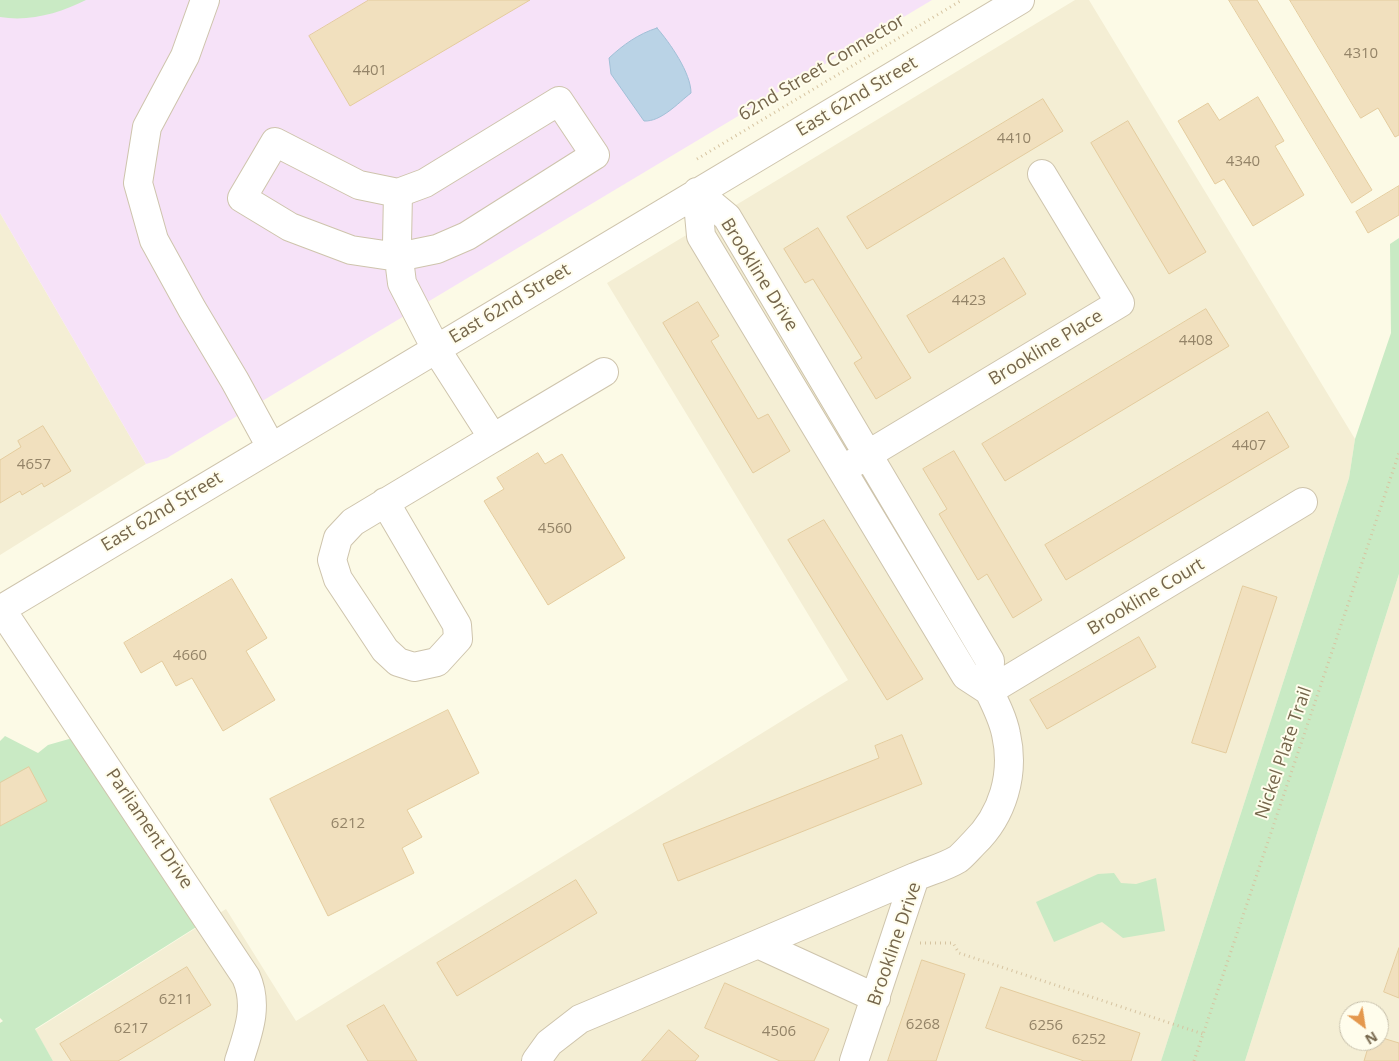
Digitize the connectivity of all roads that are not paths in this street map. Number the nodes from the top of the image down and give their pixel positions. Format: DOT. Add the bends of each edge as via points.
graph roads {
  1 [pos="205,0"];
  2 [pos="1020,0"];
  3 [pos="1042,174"];
  4 [pos="697,192"];
  5 [pos="398,194"];
  6 [pos="398,257"];
  7 [pos="436,349"];
  8 [pos="604,372"];
  9 [pos="493,438"];
  10 [pos="271,447"];
  11 [pos="868,455"];
  12 [pos="842,470"];
  13 [pos="385,502"];
  14 [pos="1304,502"];
  15 [pos="0,609"];
  16 [pos="989,691"];
  17 [pos="915,877"];
  18 [pos="758,944"];
  19 [pos="876,998"];
  20 [pos="239,1061"];
  21 [pos="536,1061"];
  22 [pos="854,1061"];
  1 -- 10 [label="street" via="185,56 147,128 138,183 154,240"];
  2 -- 4 [label="street, East 62nd Street"];
  3 -- 11 [label="street, Brookline Place" via="1120,302"];
  4 -- 7 [label="street, East 62nd Street"];
  4 -- 11 [label="street, Brookline Drive" via="727,217"];
  4 -- 12 [label="street, Brookline Drive" via="701,236"];
  5 -- 6 [label="street"];
  5 -- 6 [label="street" via="359,185 275,142 242,198 290,227 351,250"];
  5 -- 6 [label="street" via="425,183 559,101 595,155 467,236 437,249"];
  6 -- 7 [label="street" via="402,283"];
  7 -- 9 [label="street"];
  7 -- 10 [label="street, East 62nd Street"];
  8 -- 9 [label="street"];
  9 -- 13 [label="street"];
  10 -- 15 [label="street, East 62nd Street"];
  11 -- 12 [label="street, Brookline Place"];
  11 -- 16 [label="street, Brookline Drive" via="990,661"];
  12 -- 16 [label="street, Brookline Drive" via="966,676"];
  13 -- 13 [label="street" via="353,522 338,538 332,560 338,579 385,650 398,662 414,667 437,662 458,639 456,625"];
  14 -- 16 [label="street, Brookline Court"];
  15 -- 20 [label="street, Parliament Drive" via="246,977 253,1002 252,1018"];
  16 -- 17 [label="street, Brookline Drive" via="1004,723 1008,746 1009,769 1001,803 984,834 963,854 948,864"];
  17 -- 18 [label="street"];
  17 -- 19 [label="street, Brookline Drive"];
  18 -- 19 [label="street"];
  18 -- 21 [label="street" via="580,1018 549,1043"];
  19 -- 22 [label="street, Brookline Drive"];
}
